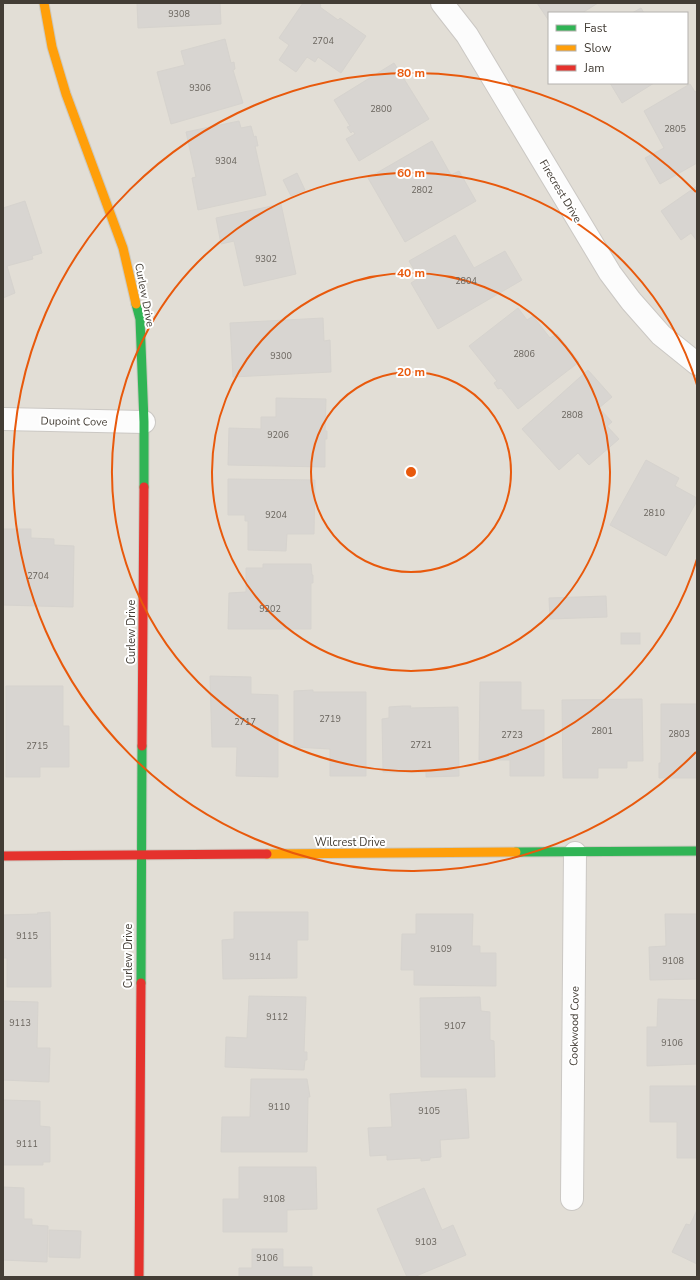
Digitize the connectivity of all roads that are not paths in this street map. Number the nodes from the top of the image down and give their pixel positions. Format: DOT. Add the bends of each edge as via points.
graph roads {
  1 [pos="44,3"];
  2 [pos="442,3"];
  3 [pos="697,364"];
  4 [pos="3,420"];
  5 [pos="144,422"];
  6 [pos="697,851"];
  7 [pos="575,853"];
  8 [pos="3,856"];
  9 [pos="141,856"];
  10 [pos="572,1199"];
  11 [pos="139,1277"];
  1 -- 5 [label="street, Curlew Drive" via="52,47 66,94 123,248 139,312"];
  2 -- 3 [label="street, Firecrest Drive" via="467,35 614,278 661,335"];
  4 -- 5 [label="street, Dupoint Cove"];
  5 -- 9 [label="street, Curlew Drive"];
  6 -- 7 [label="street, Wilcrest Drive"];
  7 -- 9 [label="street, Wilcrest Drive"];
  7 -- 10 [label="street, Cookwood Cove"];
  8 -- 9 [label="street, Wilcrest Drive"];
  9 -- 11 [label="street, Curlew Drive"];
}
